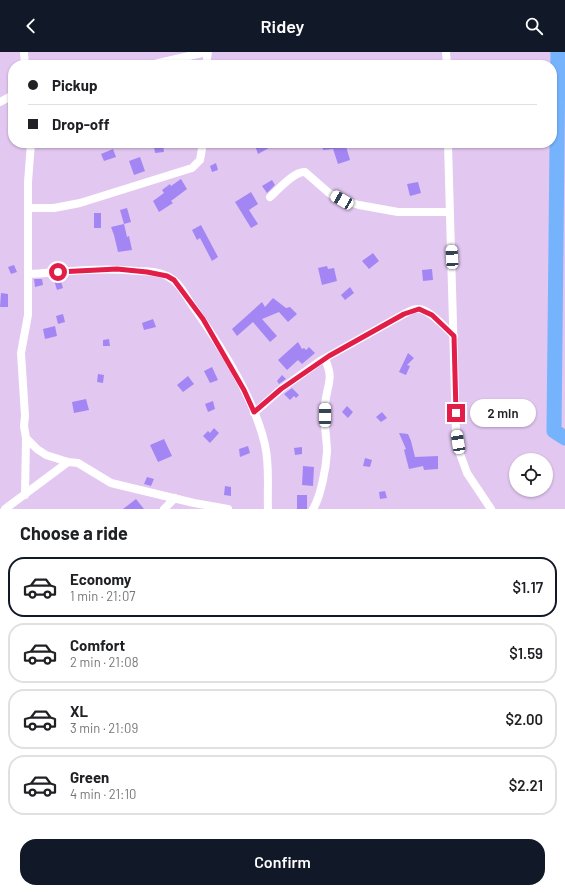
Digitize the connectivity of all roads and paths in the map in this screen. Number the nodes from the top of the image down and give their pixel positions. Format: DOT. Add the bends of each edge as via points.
graph roads {
  1 [pos="207,52"];
  2 [pos="172,60"];
  3 [pos="31,148"];
  4 [pos="202,148"];
  5 [pos="448,148"];
  6 [pos="270,197"];
  7 [pos="28,208"];
  8 [pos="450,212"];
  9 [pos="28,274"];
  10 [pos="454,336"];
  11 [pos="325,359"];
  12 [pos="254,412"];
  13 [pos="26,438"];
  14 [pos="68,462"];
  15 [pos="25,495"];
  16 [pos="175,498"];
  17 [pos="5,509"];
  18 [pos="164,509"];
  19 [pos="228,509"];
  20 [pos="268,509"];
  21 [pos="313,509"];
  22 [pos="490,509"];
  1 -- 2 [label="street"];
  3 -- 7 [label="street"];
  4 -- 7 [label="street" via="200,160 192,168 80,202 54,208"];
  5 -- 8 [label="street"];
  6 -- 8 [label="street" via="294,175 305,172 329,193 359,205 398,212"];
  7 -- 9 [label="street"];
  8 -- 10 [label="street"];
  9 -- 12 [label="street" via="117,269 167,276 180,286 203,319"];
  9 -- 13 [label="street" via="28,315 21,353"];
  10 -- 11 [label="street" via="419,309 404,314"];
  10 -- 22 [label="street" via="456,433 459,451 467,473"];
  11 -- 12 [label="street" via="281,389"];
  11 -- 21 [label="street" via="331,377 325,406 327,452 323,480"];
  12 -- 20 [label="street" via="265,445 269,470"];
  13 -- 14 [label="street" via="46,455"];
  13 -- 15 [label="street"];
  14 -- 15 [label="street"];
  14 -- 16 [label="street" via="78,463 111,483"];
  15 -- 17 [label="street"];
  16 -- 18 [label="street"];
  16 -- 19 [label="street"];
}
